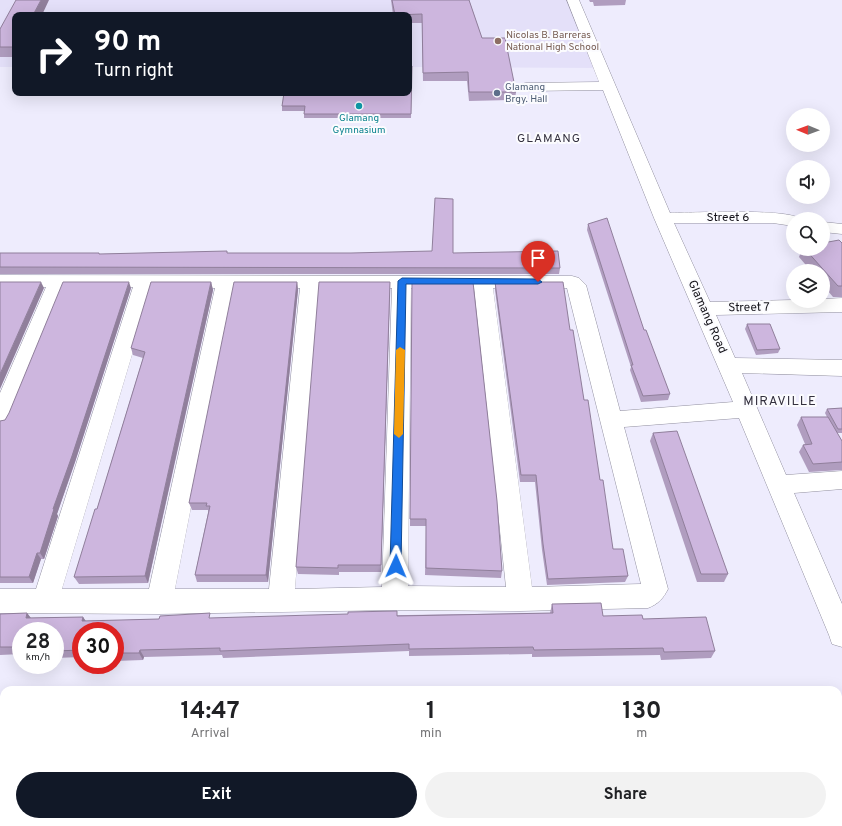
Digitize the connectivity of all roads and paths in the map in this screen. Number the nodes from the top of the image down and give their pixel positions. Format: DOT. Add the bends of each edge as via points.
graph roads {
  1 [pos="574,0"];
  2 [pos="609,86"];
  3 [pos="526,87"];
  4 [pos="664,218"];
  5 [pos="786,220"];
  6 [pos="830,228"];
  7 [pos="842,229"];
  8 [pos="402,281"];
  9 [pos="0,282"];
  10 [pos="144,282"];
  11 [pos="226,282"];
  12 [pos="310,282"];
  13 [pos="483,282"];
  14 [pos="57,283"];
  15 [pos="842,305"];
  16 [pos="704,308"];
  17 [pos="728,364"];
  18 [pos="842,368"];
  19 [pos="747,409"];
  20 [pos="0,419"];
  21 [pos="610,420"];
  22 [pos="842,480"];
  23 [pos="778,485"];
  24 [pos="395,598"];
  25 [pos="520,599"];
  26 [pos="0,601"];
  27 [pos="282,601"];
  28 [pos="45,602"];
  29 [pos="158,602"];
  30 [pos="840,626"];
  1 -- 2 [label="street, Glamang Road"];
  2 -- 3 [label="street"];
  2 -- 4 [label="street, Glamang Road"];
  4 -- 5 [label="street, Street 6"];
  4 -- 16 [label="street, Glamang Road"];
  6 -- 7 [label="street"];
  8 -- 12 [label="street"];
  8 -- 13 [label="street"];
  8 -- 24 [label="street"];
  9 -- 14 [label="street"];
  10 -- 11 [label="street"];
  10 -- 14 [label="street"];
  10 -- 28 [label="street"];
  11 -- 12 [label="street"];
  11 -- 29 [label="street"];
  12 -- 27 [label="street"];
  13 -- 21 [label="street" via="572,282 576,285"];
  13 -- 25 [label="street"];
  14 -- 20 [label="street"];
  15 -- 16 [label="street, Street 7"];
  16 -- 17 [label="street, Glamang Road"];
  17 -- 18 [label="street"];
  17 -- 19 [label="street, Glamang Road"];
  19 -- 21 [label="street"];
  19 -- 23 [label="street, Glamang Road"];
  21 -- 25 [label="street" via="655,589 648,596"];
  22 -- 23 [label="street"];
  23 -- 30 [label="street, Glamang Road"];
  24 -- 25 [label="street"];
  24 -- 27 [label="street"];
  26 -- 28 [label="street"];
  27 -- 29 [label="street"];
  28 -- 29 [label="street"];
}
